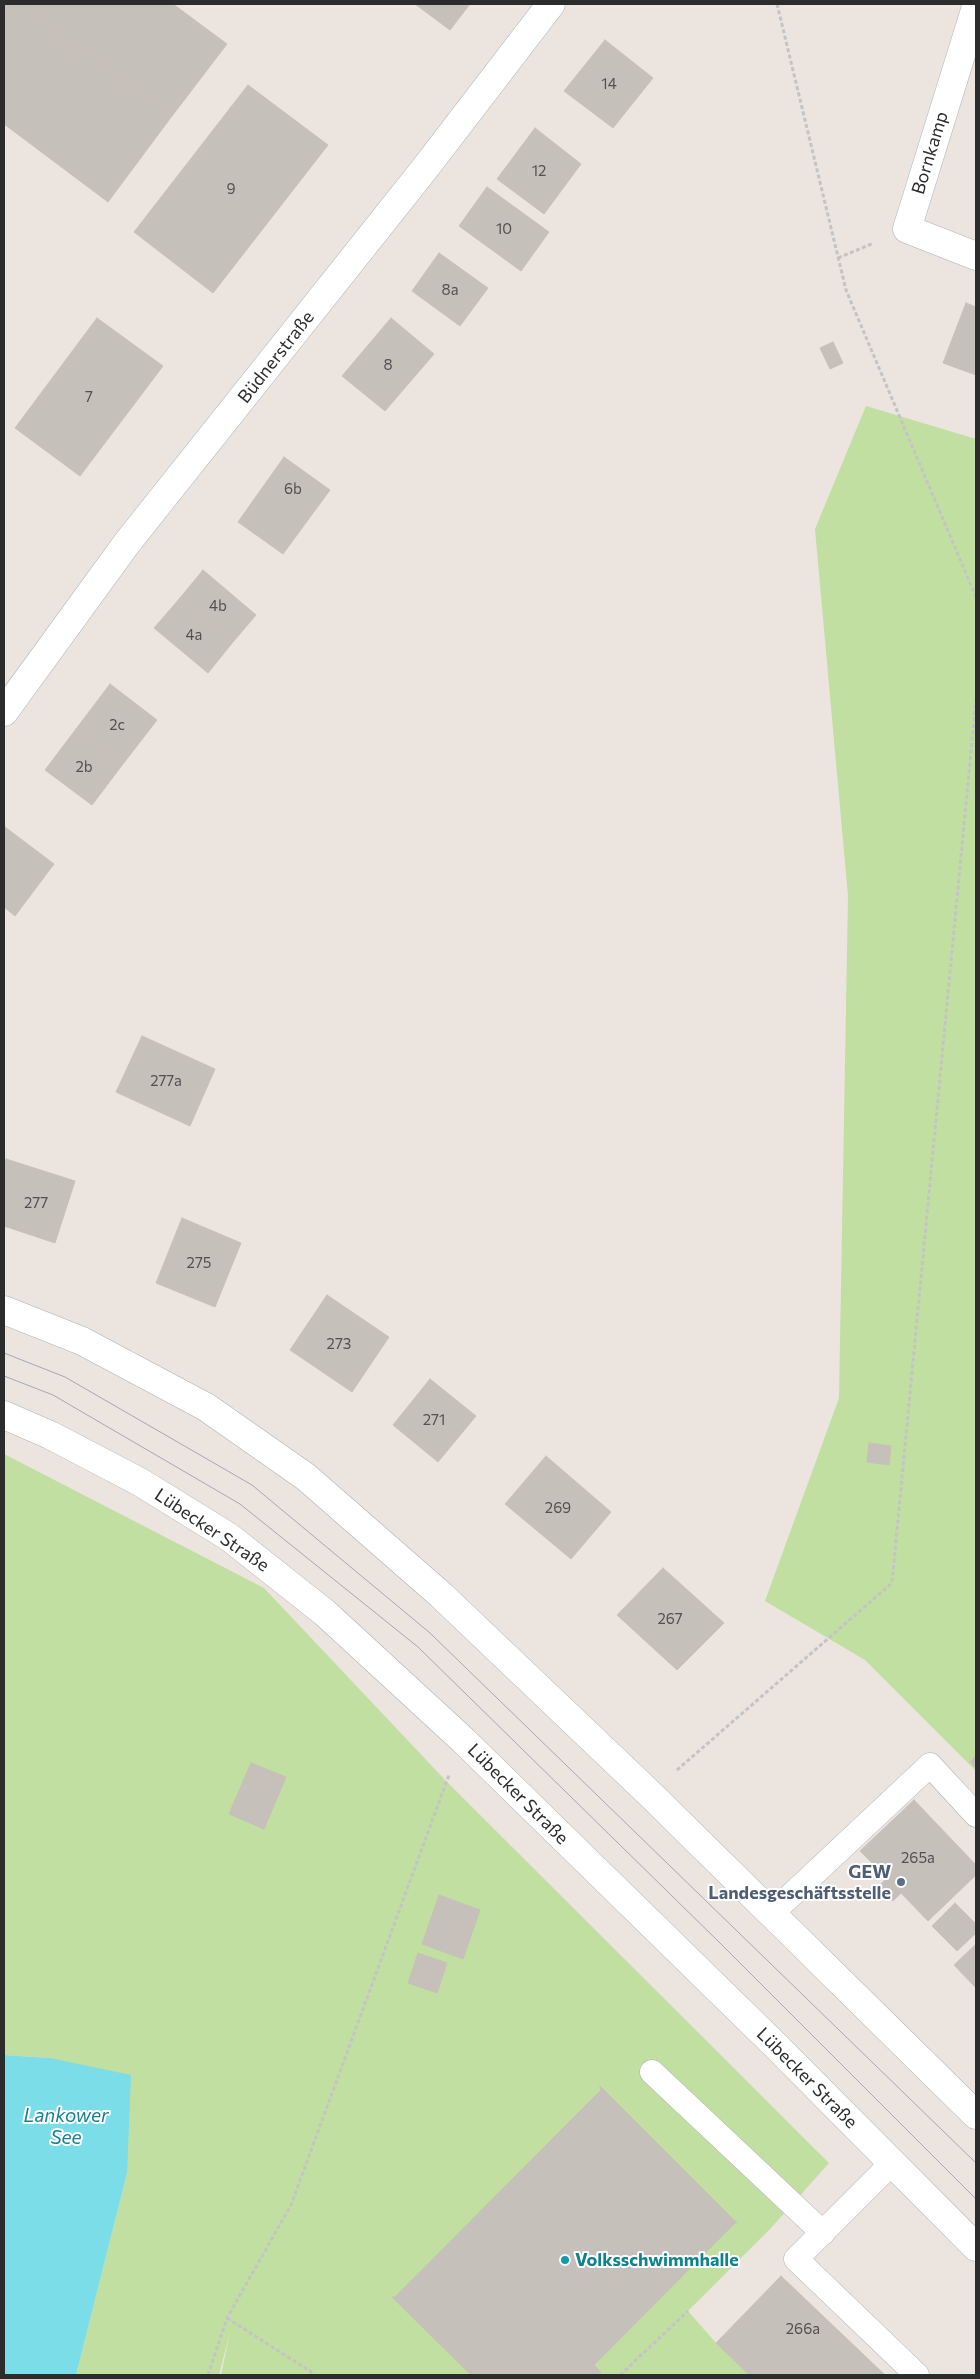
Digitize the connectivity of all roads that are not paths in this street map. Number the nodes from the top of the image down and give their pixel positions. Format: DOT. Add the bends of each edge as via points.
graph roads {
  1 [pos="551,4"];
  2 [pos="976,7"];
  3 [pos="976,256"];
  4 [pos="4,712"];
  5 [pos="4,1310"];
  6 [pos="4,1415"];
  7 [pos="976,1815"];
  8 [pos="771,1914"];
  9 [pos="652,2072"];
  10 [pos="976,2115"];
  11 [pos="892,2163"];
  12 [pos="823,2233"];
  13 [pos="976,2247"];
  14 [pos="918,2375"];
  1 -- 4 [label="street, Büdnerstraße" via="426,167 127,543"];
  2 -- 3 [label="street, Bornkamp" via="907,229"];
  5 -- 8 [label="street" via="82,1341 206,1407 306,1477 441,1595"];
  6 -- 11 [label="street, Lübecker Straße" via="140,1482 229,1537 325,1613 463,1740"];
  7 -- 8 [label="lane" via="930,1765"];
  8 -- 10 [label="street"];
  9 -- 12 [label="lane"];
  11 -- 12 [label="lane"];
  11 -- 13 [label="street, Lübecker Straße"];
  12 -- 14 [label="lane" via="796,2259"];
}
